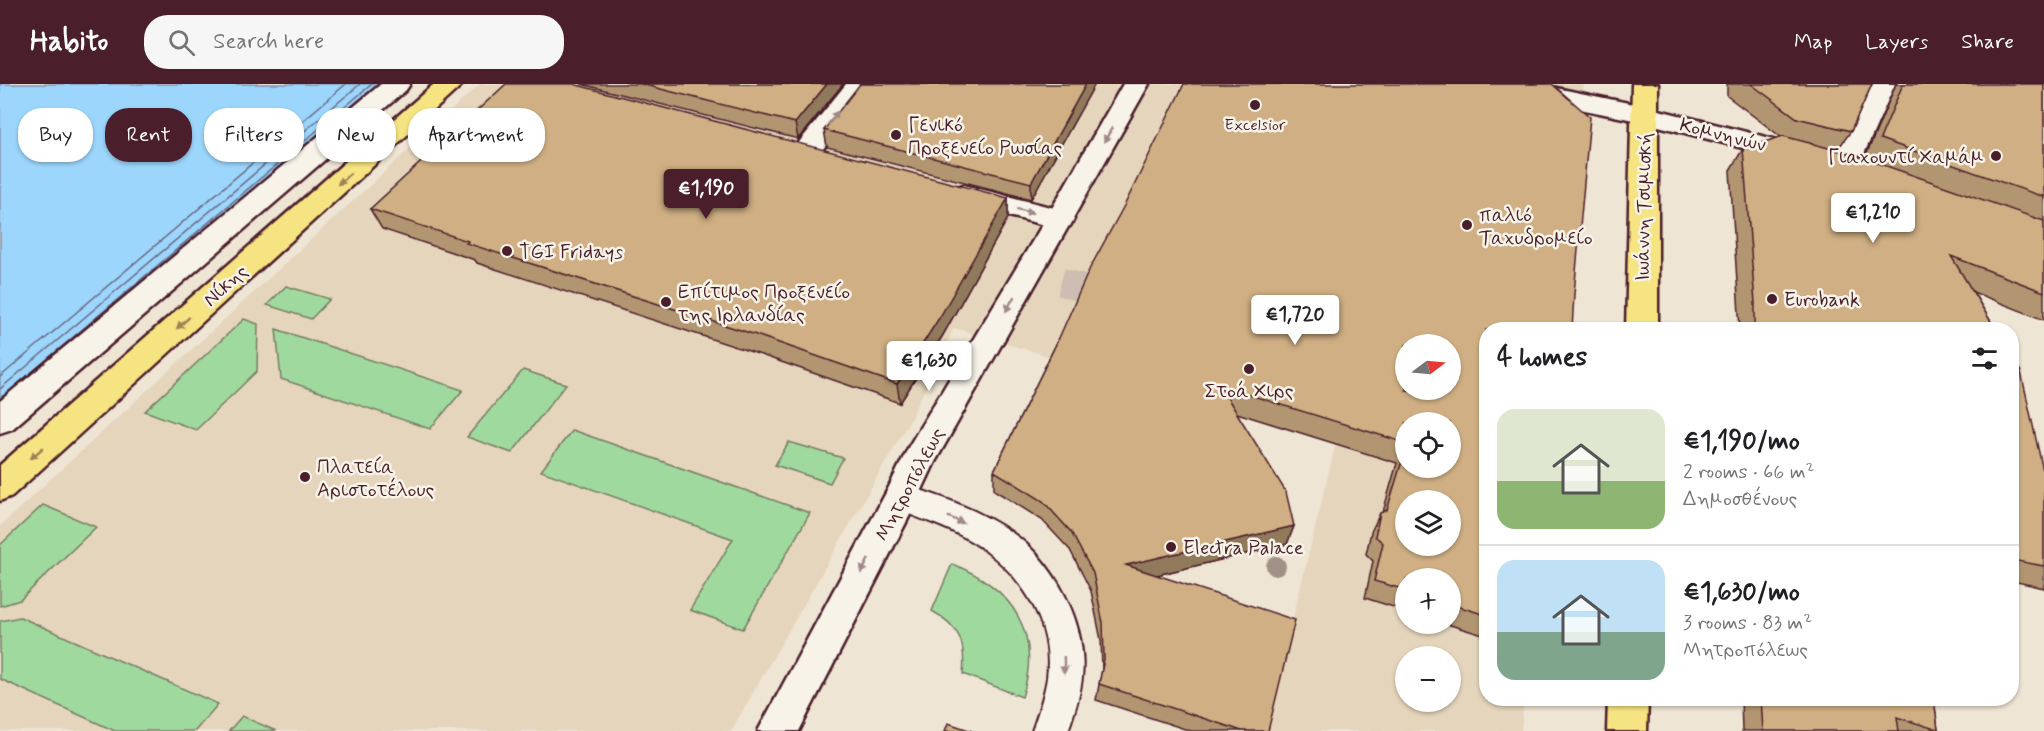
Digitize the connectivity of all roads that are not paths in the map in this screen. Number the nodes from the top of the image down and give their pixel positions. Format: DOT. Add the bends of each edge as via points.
graph roads {
  1 [pos="397,84"];
  2 [pos="450,84"];
  3 [pos="860,84"];
  4 [pos="1136,84"];
  5 [pos="1498,84"];
  6 [pos="1645,84"];
  7 [pos="1882,84"];
  8 [pos="1643,114"];
  9 [pos="806,152"];
  10 [pos="939,188"];
  11 [pos="1060,219"];
  12 [pos="1642,322"];
  13 [pos="0,420"];
  14 [pos="0,486"];
  15 [pos="902,497"];
  16 [pos="1628,706"];
  17 [pos="778,731"];
  18 [pos="1050,731"];
  19 [pos="1627,731"];
  1 -- 13 [label="street"];
  2 -- 14 [label="main road, Νίκης, one-way"];
  9 -- 3 [label="street, one-way"];
  4 -- 11 [label="street, Μητροπόλεως, one-way"];
  5 -- 8 [label="street, Κομνηνών"];
  6 -- 8 [label="main road, Ιωάννη Τσιμισκή"];
  7 -- 8 [label="street, Κομνηνών" via="1857,169"];
  8 -- 12 [label="main road, Ιωάννη Τσιμισκή"];
  10 -- 11 [label="street, one-way"];
  11 -- 15 [label="street, Μητροπόλεως, one-way" via="921,456"];
  15 -- 17 [label="street, Μητροπόλεως, one-way"];
  15 -- 18 [label="lane, one-way" via="982,531 1019,557 1044,587 1061,628 1065,670"];
  16 -- 19 [label="main road"];
}
